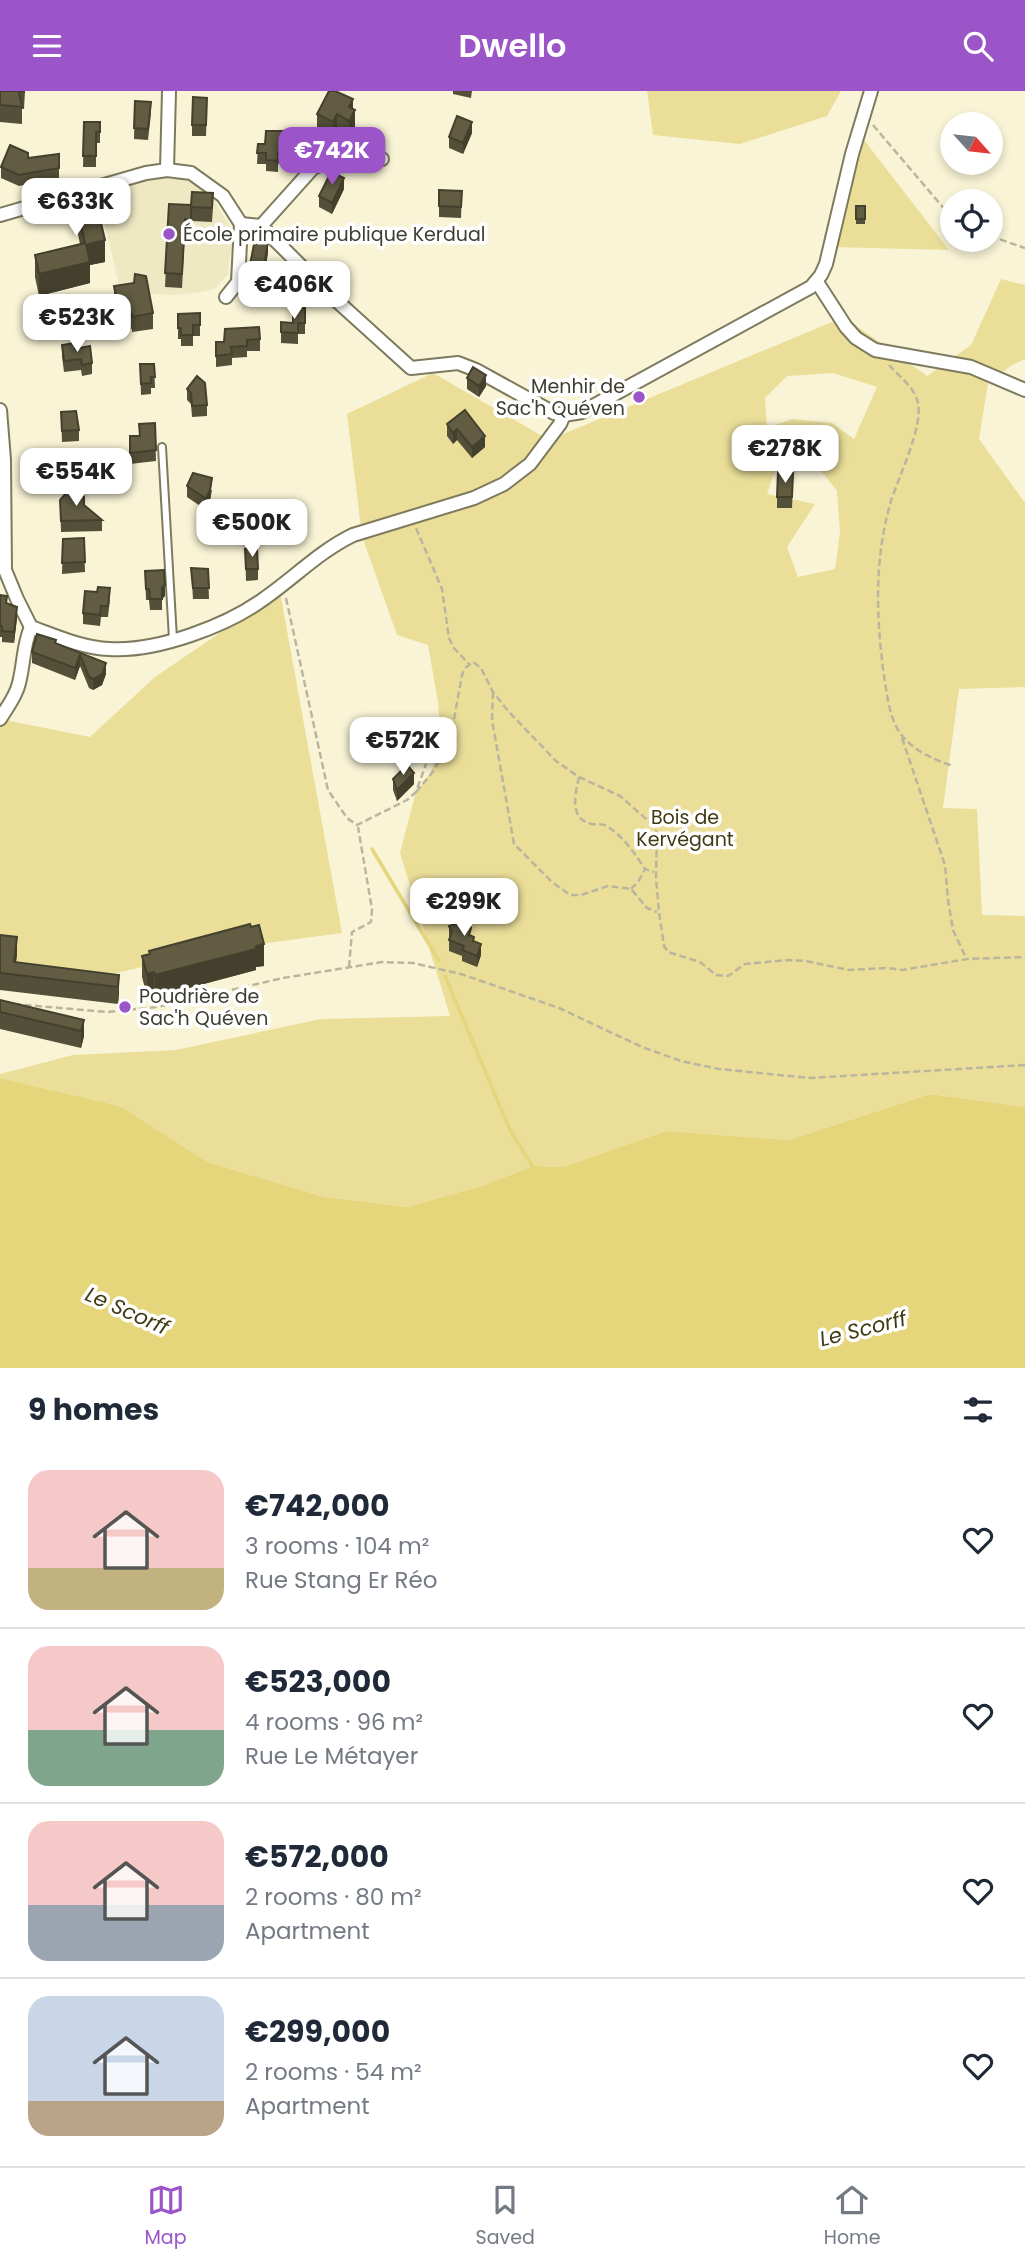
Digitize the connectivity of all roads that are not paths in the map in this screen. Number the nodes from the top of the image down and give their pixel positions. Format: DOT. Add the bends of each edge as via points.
graph roads {
  1 [pos="169,91"];
  2 [pos="872,91"];
  3 [pos="382,159"];
  4 [pos="167,170"];
  5 [pos="0,215"];
  6 [pos="241,225"];
  7 [pos="261,226"];
  8 [pos="817,282"];
  9 [pos="226,297"];
  10 [pos="1025,390"];
  11 [pos="0,410"];
  12 [pos="564,415"];
  13 [pos="162,447"];
  14 [pos="3,570"];
  15 [pos="32,627"];
  16 [pos="173,639"];
  17 [pos="0,719"];
  1 -- 4 [label="street"];
  2 -- 8 [label="street" via="826,264"];
  3 -- 7 [label="street" via="336,158 313,168"];
  4 -- 5 [label="street"];
  4 -- 6 [label="street" via="191,173 223,196"];
  6 -- 7 [label="street"];
  6 -- 9 [label="street" via="238,282"];
  7 -- 12 [label="street" via="411,368 458,363"];
  8 -- 10 [label="street" via="851,333 875,350 971,367"];
  8 -- 12 [label="street" via="582,412"];
  11 -- 14 [label="street" via="5,460"];
  12 -- 16 [label="street" via="530,464 504,484 474,498 353,535 237,616"];
  13 -- 16 [label="lane"];
  14 -- 15 [label="street"];
  15 -- 16 [label="street" via="81,645 110,649"];
  15 -- 17 [label="street" via="19,685"];
}
